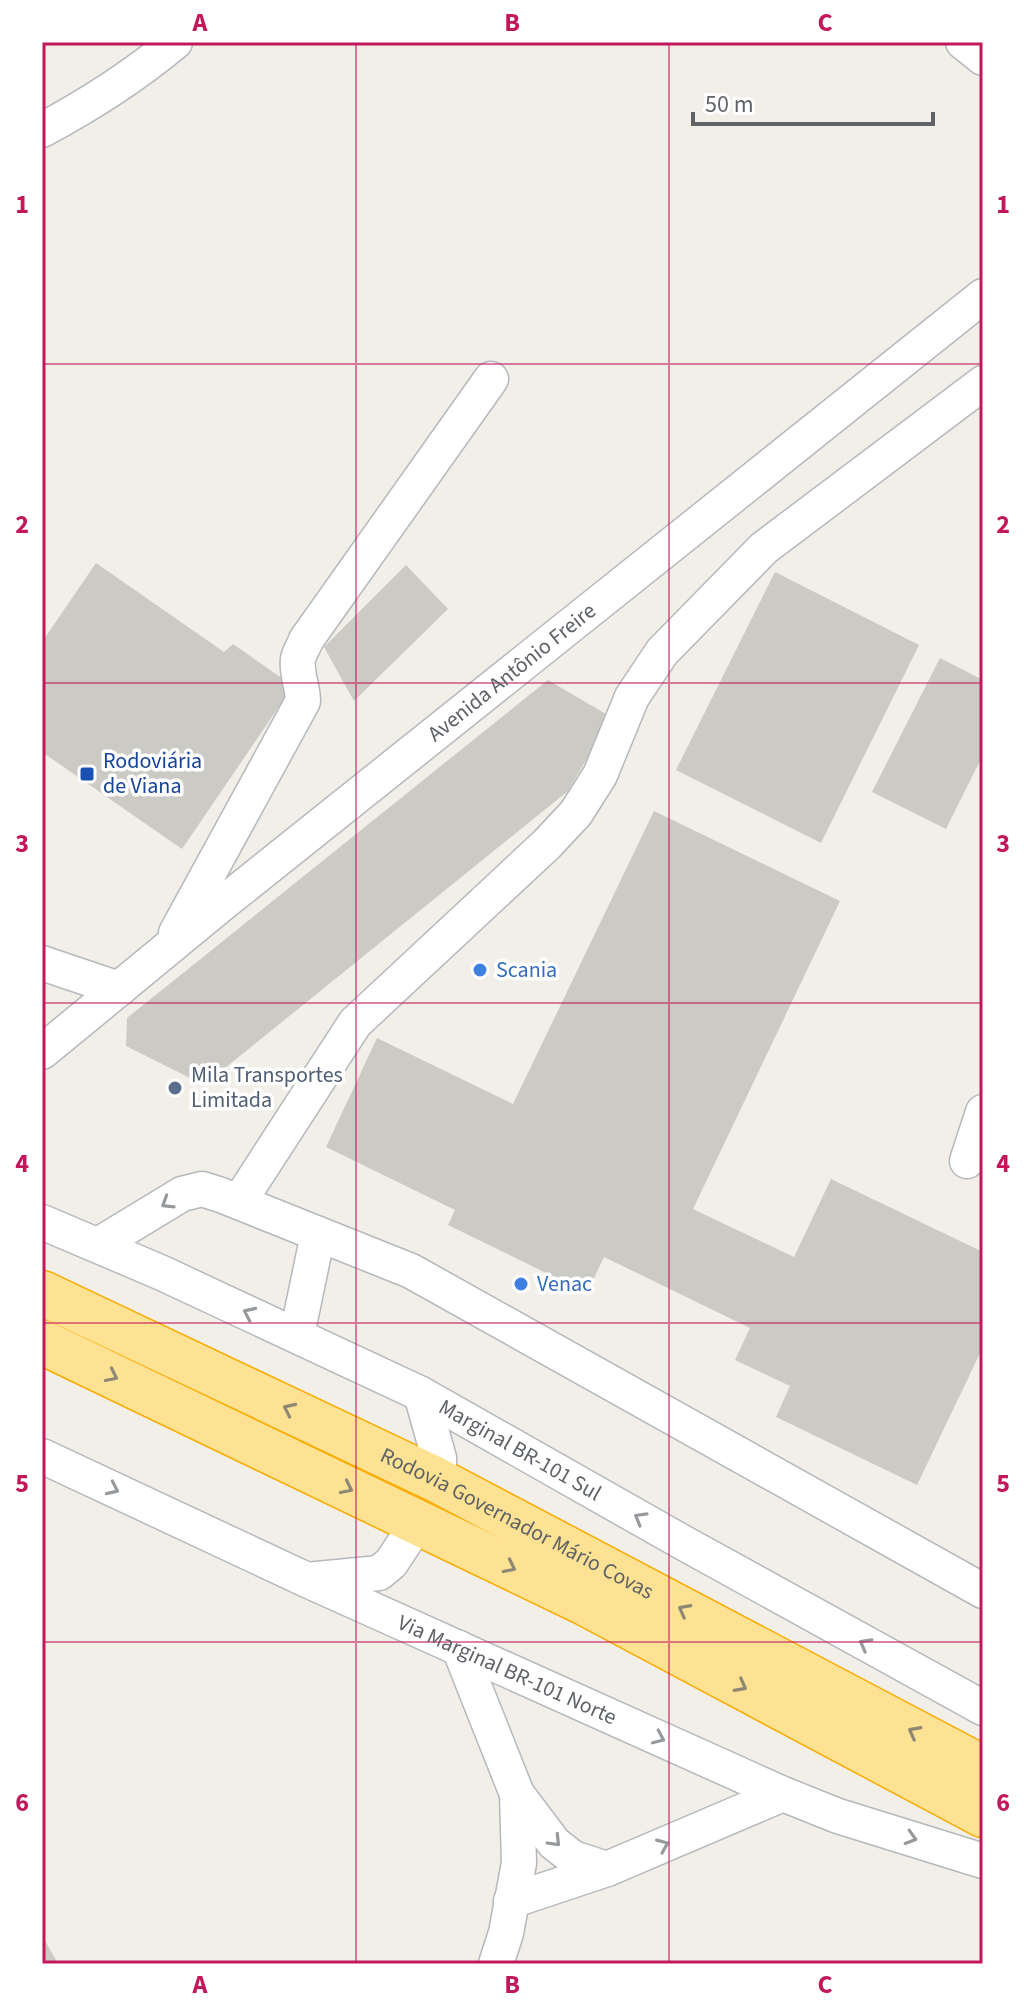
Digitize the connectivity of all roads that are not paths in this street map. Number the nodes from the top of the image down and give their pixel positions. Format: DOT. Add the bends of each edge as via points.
graph roads {
  1 [pos="175,42"];
  2 [pos="963,42"];
  3 [pos="983,58"];
  4 [pos="42,130"];
  5 [pos="983,296"];
  6 [pos="491,379"];
  7 [pos="983,383"];
  8 [pos="166,951"];
  9 [pos="42,963"];
  10 [pos="119,989"];
  11 [pos="42,1052"];
  12 [pos="983,1112"];
  13 [pos="967,1161"];
  14 [pos="239,1202"];
  15 [pos="42,1222"];
  16 [pos="318,1234"];
  17 [pos="98,1245"];
  18 [pos="42,1293"];
  19 [pos="297,1335"];
  20 [pos="42,1342"];
  21 [pos="421,1394"];
  22 [pos="42,1456"];
  23 [pos="439,1473"];
  24 [pos="413,1530"];
  25 [pos="307,1580"];
  26 [pos="983,1591"];
  27 [pos="459,1648"];
  28 [pos="983,1708"];
  29 [pos="983,1768"];
  30 [pos="517,1794"];
  31 [pos="783,1794"];
  32 [pos="983,1815"];
  33 [pos="983,1861"];
  34 [pos="607,1869"];
  35 [pos="511,1901"];
  36 [pos="496,1964"];
  1 -- 4 [label="street" via="118,85"];
  2 -- 3 [label="street"];
  5 -- 8 [label="street, Avenida Antônio Freire"];
  6 -- 8 [label="street" via="306,640 298,659 303,701"];
  7 -- 14 [label="street" via="764,548 662,652 632,697 600,775 576,813 355,1023"];
  8 -- 10 [label="street, Avenida Antônio Freire"];
  9 -- 10 [label="street"];
  10 -- 11 [label="street, Avenida Antônio Freire"];
  12 -- 13 [label="street"];
  14 -- 16 [label="street"];
  14 -- 17 [label="street, one-way" via="202,1189 182,1194"];
  15 -- 17 [label="street, Marginal BR-101 Sul"];
  16 -- 19 [label="street"];
  16 -- 26 [label="street" via="411,1271"];
  19 -- 17 [label="street, Marginal BR-101 Sul, one-way"];
  29 -- 18 [label="highway, Rodovia Governador Mário Covas, one-way" via="435,1479"];
  19 -- 21 [label="street, Marginal BR-101 Sul"];
  20 -- 32 [label="highway, Rodovia Governador Mário Covas, one-way" via="585,1603"];
  21 -- 23 [label="street"];
  28 -- 21 [label="street, Marginal BR-101 Sul, one-way"];
  22 -- 25 [label="street, Via Marginal BR-101 Norte, one-way"];
  24 -- 25 [label="street" via="379,1573"];
  25 -- 27 [label="street, Via Marginal BR-101 Norte"];
  27 -- 30 [label="street"];
  27 -- 31 [label="street, Via Marginal BR-101 Norte, one-way"];
  30 -- 34 [label="street, one-way" via="554,1843 573,1858"];
  30 -- 35 [label="street" via="519,1863"];
  31 -- 33 [label="street, Via Marginal BR-101 Norte, one-way"];
  34 -- 31 [label="street, one-way"];
  34 -- 35 [label="street"];
  35 -- 36 [label="street"];
}
